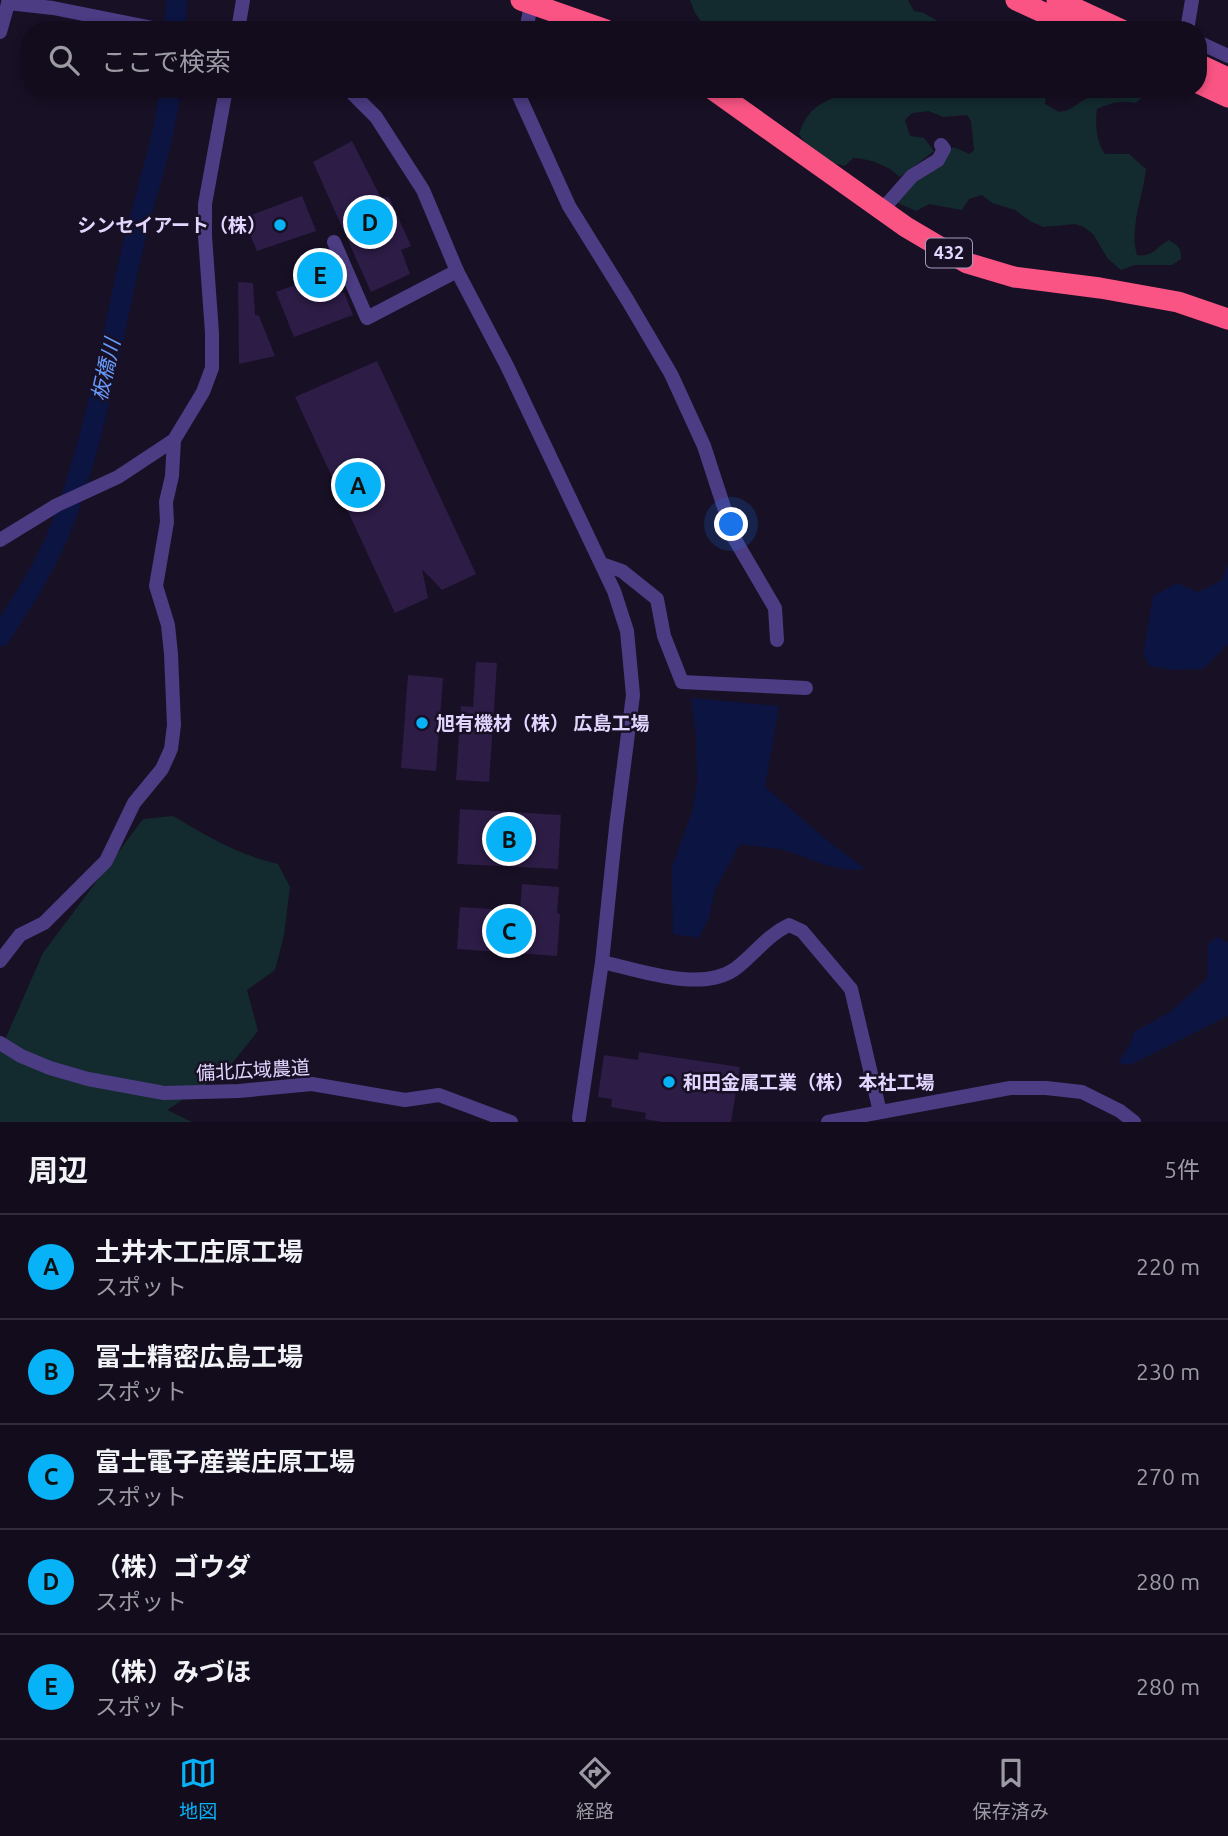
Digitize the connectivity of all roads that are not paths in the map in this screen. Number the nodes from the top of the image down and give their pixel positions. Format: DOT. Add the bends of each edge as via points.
graph roads {
  1 [pos="243,0"];
  2 [pos="1016,0"];
  3 [pos="1057,0"];
  4 [pos="1192,0"];
  5 [pos="9,2"];
  6 [pos="526,2"];
  7 [pos="118,21"];
  8 [pos="240,21"];
  9 [pos="526,21"];
  10 [pos="580,21"];
  11 [pos="1062,21"];
  12 [pos="1102,21"];
  13 [pos="1188,21"];
  14 [pos="0,32"];
  15 [pos="1207,46"];
  16 [pos="1228,56"];
  17 [pos="1207,68"];
  18 [pos="1228,78"];
  19 [pos="1207,87"];
  20 [pos="1228,97"];
  21 [pos="224,98"];
  22 [pos="357,98"];
  23 [pos="520,98"];
  24 [pos="725,98"];
  25 [pos="942,145"];
  26 [pos="882,210"];
  27 [pos="334,242"];
  28 [pos="457,271"];
  29 [pos="1228,319"];
  30 [pos="174,440"];
  31 [pos="0,540"];
  32 [pos="602,564"];
  33 [pos="777,640"];
  34 [pos="807,688"];
  35 [pos="0,961"];
  36 [pos="602,962"];
  37 [pos="0,1043"];
  38 [pos="880,1112"];
  39 [pos="579,1118"];
  40 [pos="511,1122"];
  41 [pos="828,1122"];
  42 [pos="1134,1122"];
  1 -- 8 [label="street"];
  2 -- 11 [label="highway"];
  3 -- 12 [label="highway"];
  4 -- 13 [label="street"];
  5 -- 7 [label="street"];
  5 -- 14 [label="street"];
  6 -- 9 [label="street"];
  6 -- 10 [label="highway"];
  15 -- 16 [label="street"];
  17 -- 18 [label="highway"];
  19 -- 20 [label="highway"];
  21 -- 30 [label="street" via="205,204 212,368"];
  22 -- 28 [label="street" via="376,117 423,190"];
  23 -- 33 [label="street" via="569,206 671,374 704,446 734,538 775,608"];
  24 -- 26 [label="highway, 432"];
  25 -- 26 [label="street" via="942,156 912,176"];
  26 -- 29 [label="highway, 432" via="967,263 1014,277 1178,302"];
  27 -- 28 [label="street" via="368,318"];
  28 -- 32 [label="street"];
  30 -- 31 [label="street" via="118,477 57,505"];
  30 -- 35 [label="street" via="156,586 169,625 171,749 162,769 134,803 106,861 44,923 20,935"];
  32 -- 34 [label="street" via="622,571 657,598 664,636 682,682"];
  32 -- 36 [label="street" via="625,622 633,695"];
  36 -- 38 [label="street" via="683,980 710,978 738,967 776,931 789,925 802,931 851,989"];
  36 -- 39 [label="street"];
  37 -- 40 [label="street, 備北広域農道" via="50,1069 164,1093 313,1084 405,1100 439,1095"];
  38 -- 41 [label="street"];
  38 -- 42 [label="street" via="1010,1088 1046,1088 1082,1092"];
}
